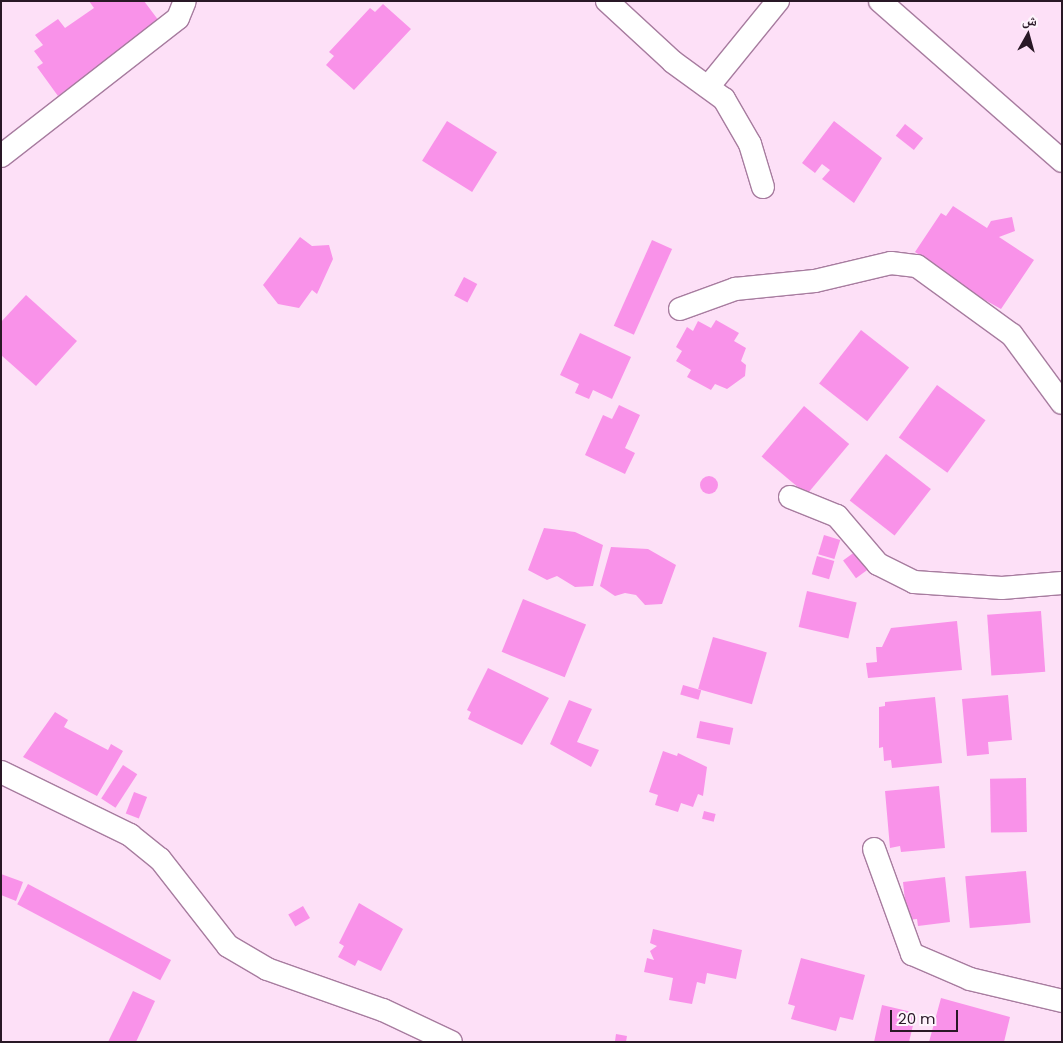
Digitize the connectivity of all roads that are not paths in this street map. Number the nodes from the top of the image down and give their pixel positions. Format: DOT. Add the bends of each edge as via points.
graph roads {
  1 [pos="186,1"];
  2 [pos="607,1"];
  3 [pos="778,1"];
  4 [pos="880,1"];
  5 [pos="708,87"];
  6 [pos="1,156"];
  7 [pos="1062,161"];
  8 [pos="763,187"];
  9 [pos="680,309"];
  10 [pos="1062,403"];
  11 [pos="790,496"];
  12 [pos="1062,583"];
  13 [pos="1,772"];
  14 [pos="874,849"];
  15 [pos="1062,1001"];
  16 [pos="451,1042"];
  1 -- 6 [label="street" via="178,18"];
  2 -- 5 [label="street" via="672,62"];
  3 -- 5 [label="street"];
  4 -- 7 [label="street"];
  5 -- 8 [label="street" via="736,113"];
  9 -- 10 [label="street" via="735,289 815,281 891,263 917,266 1012,335"];
  11 -- 12 [label="street" via="837,516 878,564 914,582 1002,588"];
  13 -- 16 [label="street" via="130,835 160,860 228,946 267,969 383,1010"];
  14 -- 15 [label="street" via="912,954 970,979"];
}
